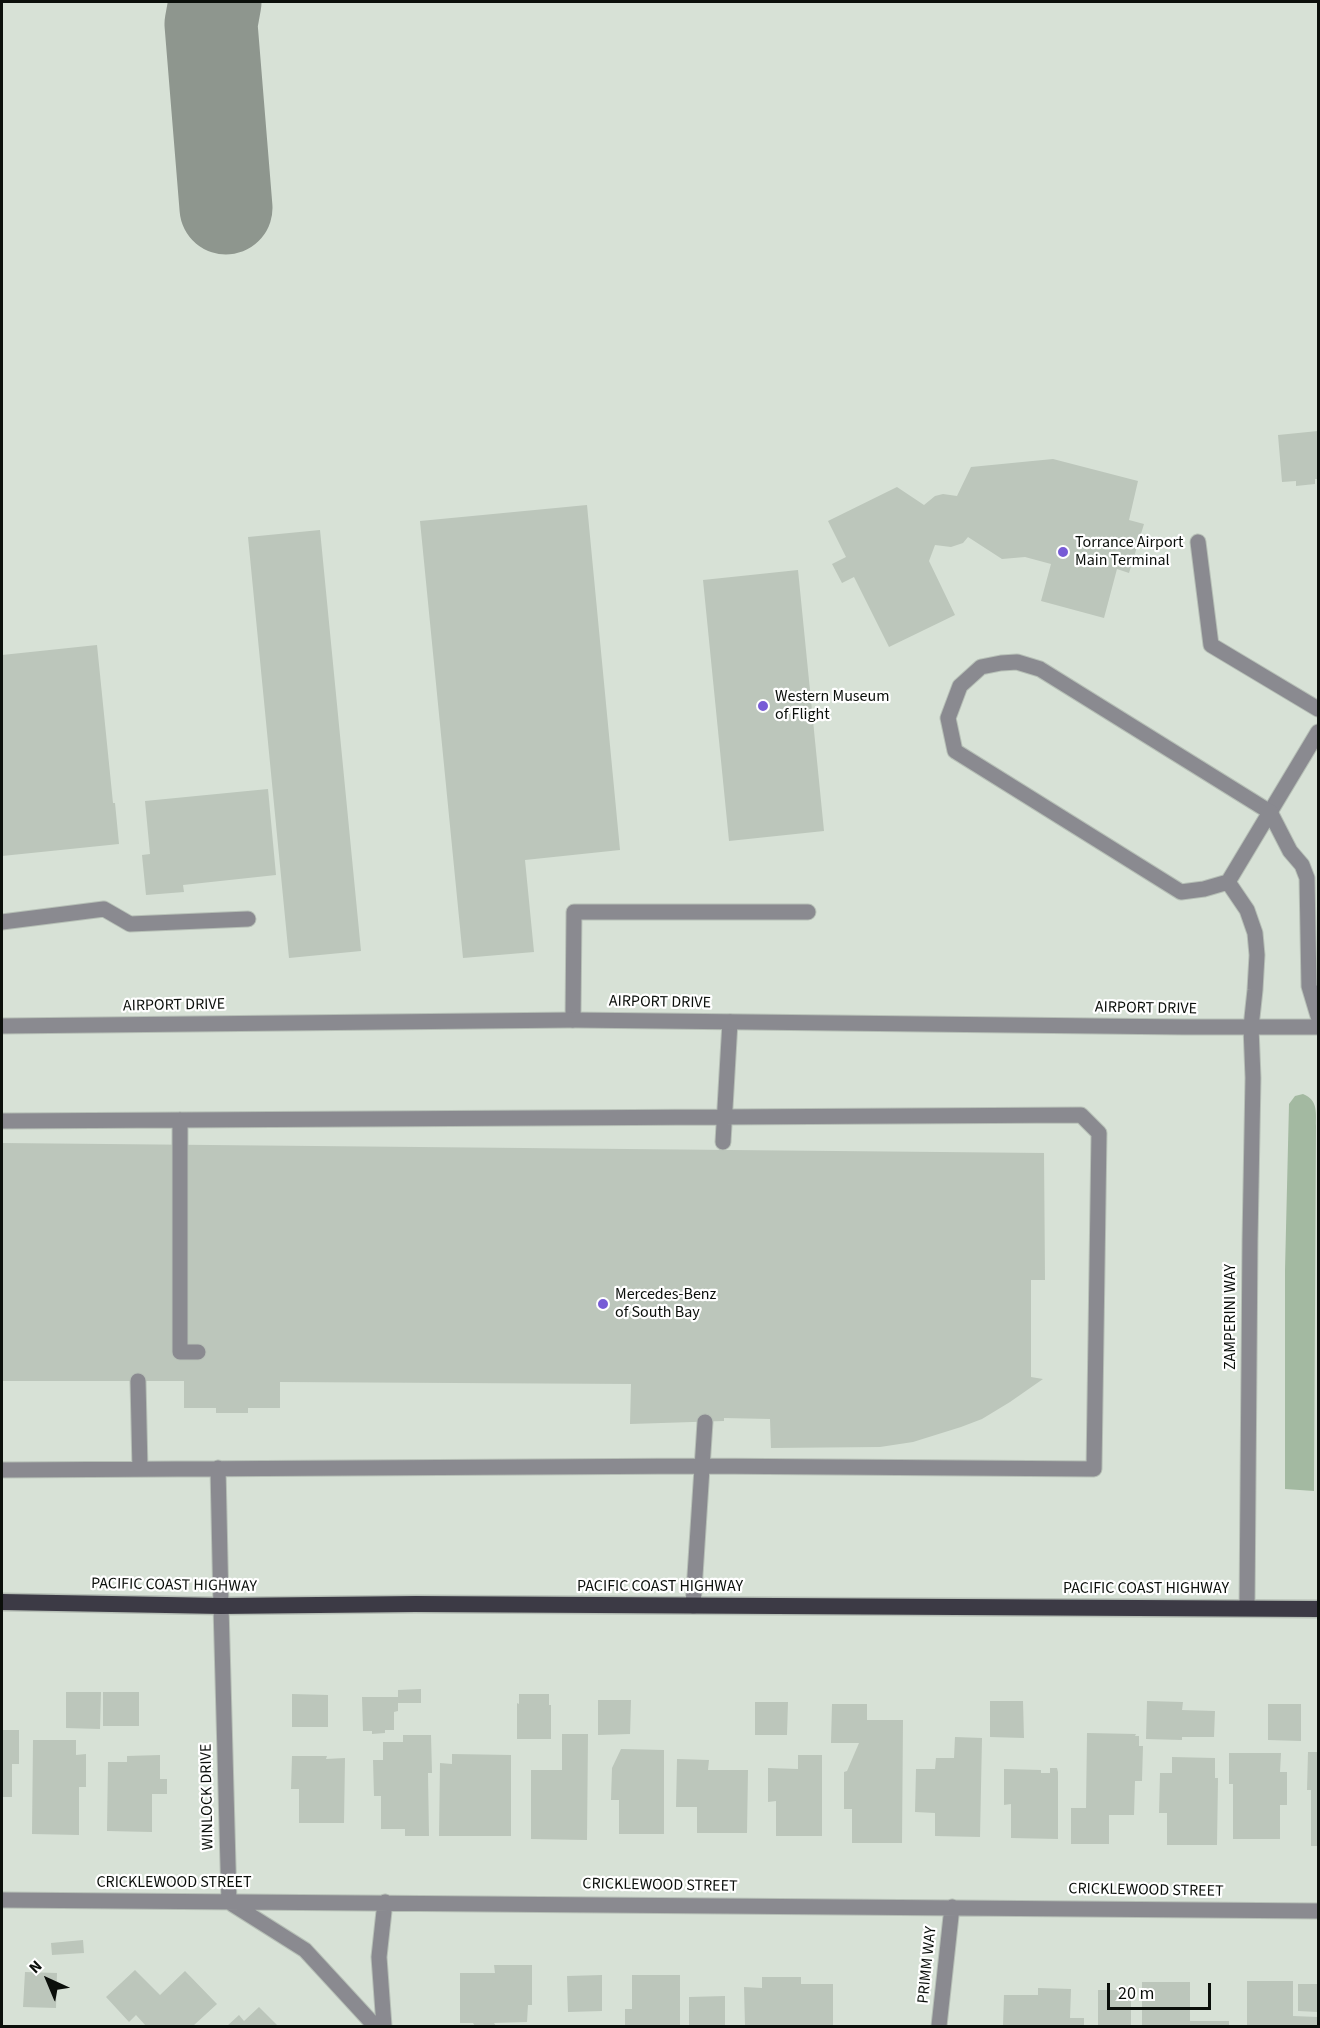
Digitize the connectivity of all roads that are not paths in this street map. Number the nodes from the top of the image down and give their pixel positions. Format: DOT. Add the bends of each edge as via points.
graph roads {
  1 [pos="1198,542"];
  2 [pos="1318,709"];
  3 [pos="1318,732"];
  4 [pos="1270,812"];
  5 [pos="1228,882"];
  6 [pos="808,912"];
  7 [pos="248,919"];
  8 [pos="2,922"];
  9 [pos="1318,1016"];
  10 [pos="573,1020"];
  11 [pos="730,1022"];
  12 [pos="2,1026"];
  13 [pos="1251,1027"];
  14 [pos="1318,1027"];
  15 [pos="725,1117"];
  16 [pos="180,1120"];
  17 [pos="2,1121"];
  18 [pos="723,1142"];
  19 [pos="198,1352"];
  20 [pos="138,1381"];
  21 [pos="705,1422"];
  22 [pos="702,1466"];
  23 [pos="218,1468"];
  24 [pos="140,1469"];
  25 [pos="2,1470"];
  26 [pos="2,1602"];
  27 [pos="222,1606"];
  28 [pos="693,1606"];
  29 [pos="1247,1608"];
  30 [pos="1318,1609"];
  31 [pos="2,1900"];
  32 [pos="229,1902"];
  33 [pos="385,1902"];
  34 [pos="952,1907"];
  35 [pos="1318,1911"];
  36 [pos="375,2026"];
  37 [pos="384,2026"];
  38 [pos="939,2026"];
  1 -- 2 [label="street" via="1211,645"];
  3 -- 4 [label="street"];
  4 -- 5 [label="street"];
  4 -- 5 [label="street" via="1040,669 1017,662 981,667 960,686 948,718 955,751 1181,892"];
  4 -- 9 [label="street" via="1307,878 1309,986"];
  5 -- 13 [label="street, ZAMPERINI WAY" via="1247,910 1255,933"];
  6 -- 10 [label="street" via="573,912"];
  7 -- 8 [label="street" via="130,924 104,909"];
  10 -- 11 [label="street, AIRPORT DRIVE"];
  10 -- 12 [label="street, AIRPORT DRIVE"];
  11 -- 13 [label="street, AIRPORT DRIVE"];
  11 -- 15 [label="street"];
  13 -- 14 [label="street, AIRPORT DRIVE"];
  13 -- 29 [label="street, ZAMPERINI WAY"];
  15 -- 16 [label="street"];
  15 -- 18 [label="street"];
  15 -- 22 [label="street" via="1082,1115 1099,1133 1094,1469"];
  16 -- 17 [label="street"];
  16 -- 19 [label="street" via="180,1352"];
  20 -- 24 [label="street"];
  21 -- 22 [label="street"];
  22 -- 23 [label="street"];
  22 -- 28 [label="street"];
  23 -- 24 [label="street"];
  23 -- 27 [label="street, WINLOCK DRIVE"];
  24 -- 25 [label="street"];
  26 -- 27 [label="highway, PACIFIC COAST HIGHWAY"];
  27 -- 28 [label="highway, PACIFIC COAST HIGHWAY"];
  27 -- 32 [label="street, WINLOCK DRIVE"];
  28 -- 29 [label="highway, PACIFIC COAST HIGHWAY"];
  29 -- 30 [label="highway, PACIFIC COAST HIGHWAY"];
  31 -- 32 [label="street, CRICKLEWOOD STREET"];
  32 -- 33 [label="street, CRICKLEWOOD STREET"];
  32 -- 36 [label="street" via="305,1950"];
  33 -- 34 [label="street, CRICKLEWOOD STREET"];
  33 -- 37 [label="street" via="379,1957"];
  34 -- 35 [label="street, CRICKLEWOOD STREET"];
  34 -- 38 [label="street, PRIMM WAY"];
}
